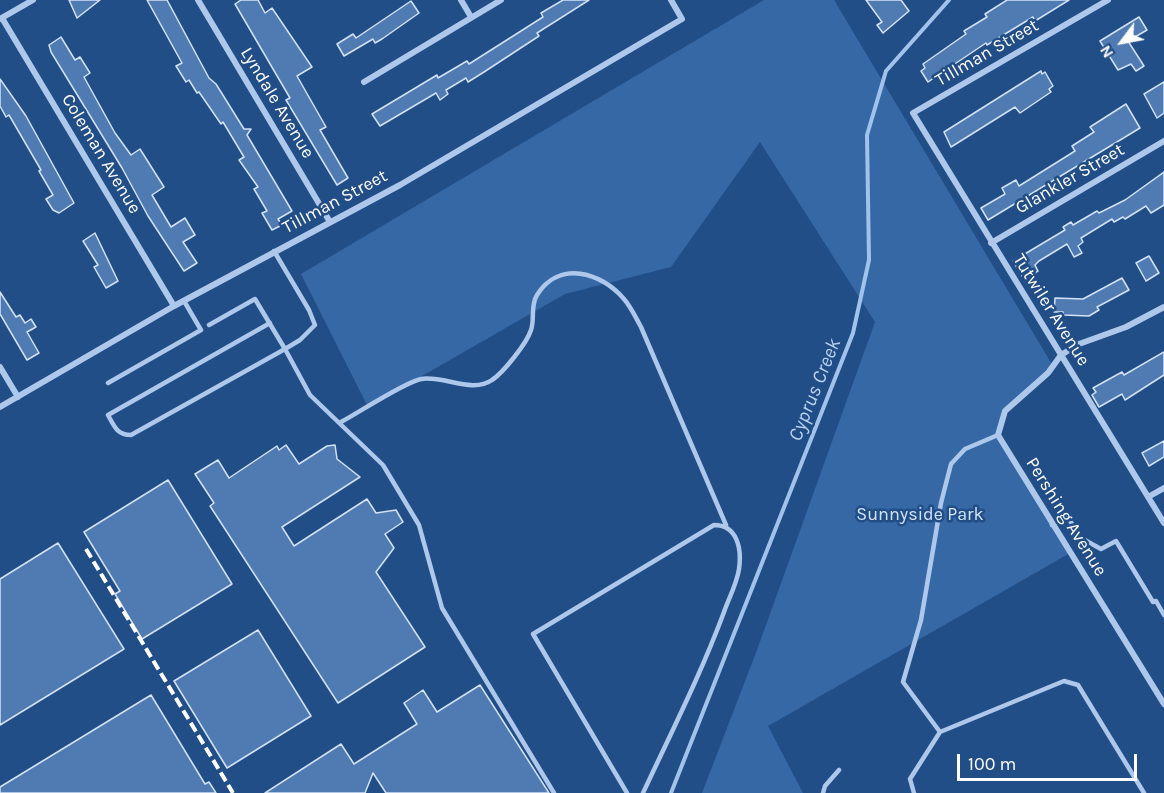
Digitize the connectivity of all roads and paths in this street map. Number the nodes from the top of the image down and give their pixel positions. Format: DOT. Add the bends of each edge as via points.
graph roads {
  1 [pos="33,0"];
  2 [pos="198,0"];
  3 [pos="461,0"];
  4 [pos="501,0"];
  5 [pos="671,0"];
  6 [pos="1108,0"];
  7 [pos="471,17"];
  8 [pos="1,18"];
  9 [pos="364,82"];
  10 [pos="913,113"];
  11 [pos="1164,141"];
  12 [pos="330,222"];
  13 [pos="991,243"];
  14 [pos="274,251"];
  15 [pos="184,301"];
  16 [pos="174,306"];
  17 [pos="1164,308"];
  18 [pos="270,323"];
  19 [pos="209,325"];
  20 [pos="285,349"];
  21 [pos="1061,355"];
  22 [pos="0,367"];
  23 [pos="108,383"];
  24 [pos="18,397"];
  25 [pos="0,407"];
  26 [pos="341,422"];
  27 [pos="998,435"];
  28 [pos="1164,488"];
  29 [pos="1149,497"];
  30 [pos="1164,523"];
  31 [pos="726,525"];
  32 [pos="1052,525"];
  33 [pos="1164,615"];
  34 [pos="1164,704"];
  35 [pos="940,732"];
  36 [pos="839,770"];
  37 [pos="554,793"];
  38 [pos="627,793"];
  39 [pos="643,793"];
  40 [pos="823,793"];
  41 [pos="914,793"];
  42 [pos="1144,793"];
  1 -- 8 [label="street"];
  2 -- 12 [label="street, Lyndale Avenue"];
  3 -- 7 [label="street"];
  4 -- 7 [label="street"];
  5 -- 12 [label="street, Tillman Street" via="682,18 400,185"];
  6 -- 10 [label="street, Tillman Street"];
  7 -- 9 [label="street"];
  8 -- 16 [label="street, Coleman Avenue"];
  10 -- 13 [label="street, Tutwiler Avenue"];
  11 -- 13 [label="street, Glankler Street"];
  12 -- 14 [label="street, Tillman Street"];
  13 -- 21 [label="street, Tutwiler Avenue"];
  14 -- 15 [label="street, Tillman Street"];
  14 -- 20 [label="lane" via="315,325"];
  15 -- 16 [label="street, Tillman Street"];
  15 -- 23 [label="lane" via="201,330"];
  16 -- 24 [label="street, Tillman Street"];
  17 -- 21 [label="street"];
  18 -- 19 [label="lane" via="255,299"];
  18 -- 20 [label="lane"];
  18 -- 20 [label="lane" via="108,415 116,431 131,435"];
  20 -- 26 [label="lane" via="310,395"];
  21 -- 27 [label="street" via="1048,373 1005,411"];
  21 -- 29 [label="street, Tutwiler Avenue"];
  22 -- 24 [label="street"];
  24 -- 25 [label="street, Tillman Street"];
  26 -- 31 [label="lane" via="420,379 481,385 491,382 531,330 533,303 544,286 552,278 569,273 588,274 605,281 625,300 641,327"];
  26 -- 37 [label="lane" via="383,465 419,525 442,608"];
  27 -- 32 [label="street, Pershing Avenue"];
  27 -- 35 [label="lane" via="965,449 951,464 921,620 903,682"];
  28 -- 29 [label="street"];
  29 -- 30 [label="street, Tutwiler Avenue"];
  31 -- 38 [label="lane" via="714,525 533,634"];
  31 -- 39 [label="lane" via="738,546 739,569 713,641"];
  32 -- 33 [label="lane" via="1067,516 1082,538 1101,549 1116,541"];
  32 -- 34 [label="street, Pershing Avenue"];
  35 -- 41 [label="lane" via="910,779"];
  35 -- 42 [label="lane" via="1064,681 1078,685"];
  36 -- 40 [label="lane"];
}
